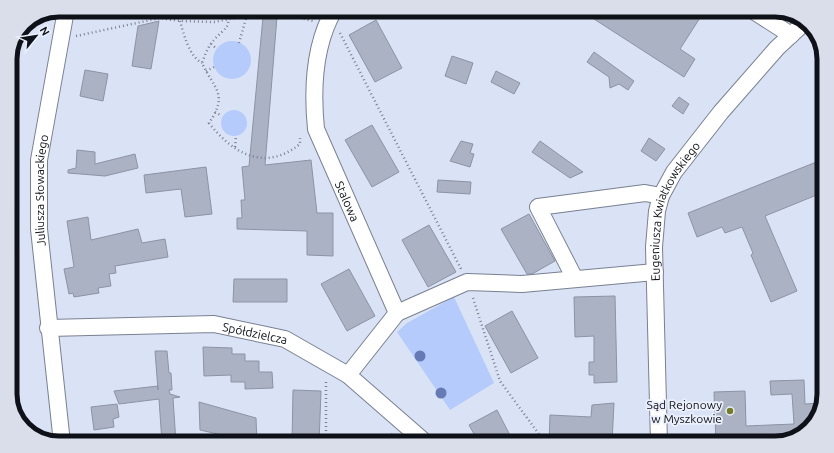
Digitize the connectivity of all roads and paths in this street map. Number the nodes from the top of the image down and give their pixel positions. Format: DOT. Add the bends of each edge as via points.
graph roads {
  1 [pos="64,17"];
  2 [pos="228,17"];
  3 [pos="240,17"];
  4 [pos="247,17"];
  5 [pos="296,17"];
  6 [pos="330,17"];
  7 [pos="763,17"];
  8 [pos="229,20"];
  9 [pos="180,22"];
  10 [pos="800,25"];
  11 [pos="790,35"];
  12 [pos="60,38"];
  13 [pos="239,43"];
  14 [pos="211,44"];
  15 [pos="217,49"];
  16 [pos="202,63"];
  17 [pos="214,68"];
  18 [pos="206,71"];
  19 [pos="215,112"];
  20 [pos="222,116"];
  21 [pos="236,136"];
  22 [pos="300,138"];
  23 [pos="235,147"];
  24 [pos="661,196"];
  25 [pos="655,272"];
  26 [pos="575,279"];
  27 [pos="467,282"];
  28 [pos="397,313"];
  29 [pos="48,328"];
  30 [pos="327,363"];
  31 [pos="348,375"];
  32 [pos="61,436"];
  33 [pos="326,436"];
  34 [pos="418,436"];
  35 [pos="540,436"];
  36 [pos="659,436"];
  1 -- 12 [label="street, Juliusza Słowackiego"];
  2 -- 8 [label="path"];
  3 -- 8 [label="path"];
  4 -- 13 [label="path"];
  5 -- 6 [label="path"];
  6 -- 27 [label="path"];
  6 -- 28 [label="street, Stalowa" via="318,52 316,129"];
  7 -- 11 [label="street"];
  8 -- 9 [label="path"];
  8 -- 14 [label="path" via="227,27"];
  9 -- 12 [label="path" via="160,18"];
  9 -- 16 [label="path" via="192,52"];
  10 -- 11 [label="street, Eugeniusza Kwiatkowskiego"];
  11 -- 24 [label="street, Eugeniusza Kwiatkowskiego" via="762,64 686,155"];
  12 -- 29 [label="street, Juliusza Słowackiego" via="39,160 38,229"];
  14 -- 15 [label="path"];
  14 -- 16 [label="path"];
  16 -- 18 [label="path"];
  17 -- 18 [label="path"];
  18 -- 19 [label="path" via="219,93 220,99"];
  19 -- 20 [label="path"];
  19 -- 23 [label="path" via="209,123 221,137"];
  21 -- 23 [label="path"];
  22 -- 23 [label="path" via="300,144 276,157 256,158"];
  24 -- 25 [label="street, Eugeniusza Kwiatkowskiego" via="655,227"];
  24 -- 26 [label="street" via="645,194 538,207"];
  25 -- 26 [label="street"];
  25 -- 36 [label="street, Eugeniusza Kwiatkowskiego"];
  26 -- 27 [label="street" via="522,284"];
  27 -- 28 [label="street"];
  27 -- 35 [label="path" via="500,381"];
  28 -- 31 [label="street"];
  29 -- 30 [label="street, Spółdzielcza" via="214,324 285,339"];
  29 -- 32 [label="street, Juliusza Słowackiego"];
  30 -- 31 [label="street, Spółdzielcza"];
  30 -- 33 [label="path"];
  31 -- 34 [label="street, Spółdzielcza"];
}
